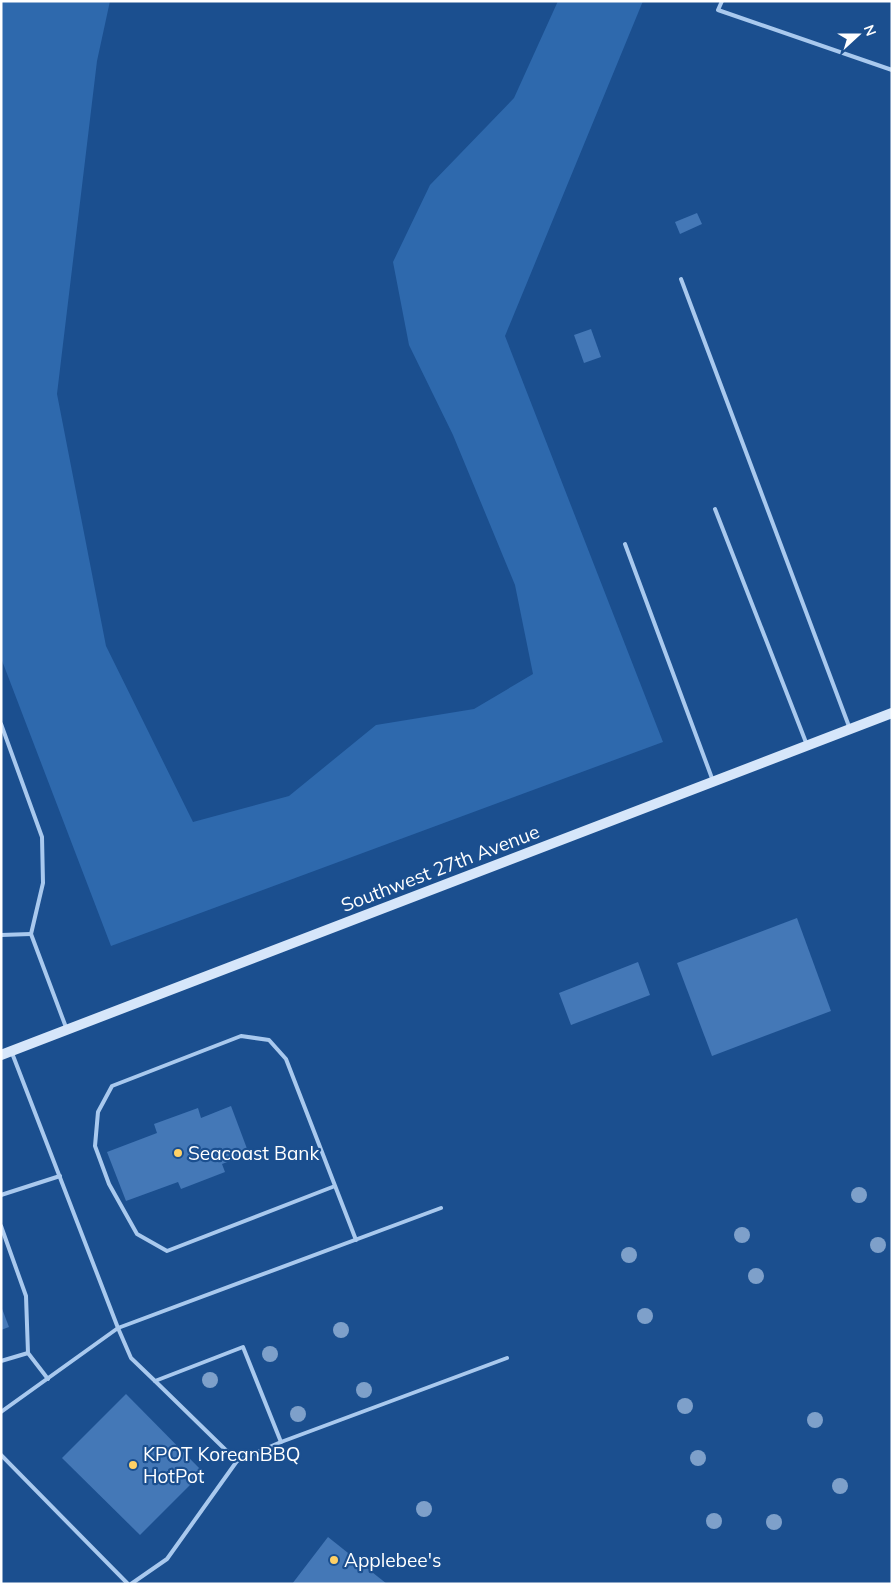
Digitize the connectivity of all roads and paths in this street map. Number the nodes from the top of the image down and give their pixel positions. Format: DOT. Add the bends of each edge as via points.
graph roads {
  1 [pos="722,1"];
  2 [pos="892,70"];
  3 [pos="681,279"];
  4 [pos="715,509"];
  5 [pos="625,544"];
  6 [pos="892,713"];
  7 [pos="1,724"];
  8 [pos="850,729"];
  9 [pos="807,746"];
  10 [pos="714,782"];
  11 [pos="1,934"];
  12 [pos="31,934"];
  13 [pos="67,1030"];
  14 [pos="12,1051"];
  15 [pos="1,1055"];
  16 [pos="60,1176"];
  17 [pos="335,1186"];
  18 [pos="1,1195"];
  19 [pos="441,1208"];
  20 [pos="1,1226"];
  21 [pos="356,1240"];
  22 [pos="118,1328"];
  23 [pos="28,1353"];
  24 [pos="507,1358"];
  25 [pos="1,1361"];
  26 [pos="48,1379"];
  27 [pos="155,1382"];
  28 [pos="1,1412"];
  29 [pos="281,1442"];
  30 [pos="1,1455"];
  31 [pos="237,1461"];
  32 [pos="130,1584"];
  1 -- 2 [label="lane" via="718,10"];
  3 -- 8 [label="lane"];
  4 -- 9 [label="lane"];
  5 -- 10 [label="lane"];
  6 -- 8 [label="main road, Southwest 27th Avenue"];
  7 -- 12 [label="lane" via="42,837 43,883"];
  8 -- 9 [label="main road, Southwest 27th Avenue"];
  9 -- 10 [label="main road, Southwest 27th Avenue"];
  10 -- 13 [label="main road, Southwest 27th Avenue"];
  11 -- 12 [label="lane"];
  12 -- 13 [label="lane"];
  13 -- 14 [label="main road, Southwest 27th Avenue"];
  14 -- 15 [label="main road, Southwest 27th Avenue"];
  14 -- 16 [label="lane"];
  16 -- 18 [label="lane"];
  16 -- 22 [label="lane"];
  17 -- 17 [label="lane" via="286,1059 269,1040 241,1036 112,1086 98,1112 96,1146 109,1184 137,1234 167,1251"];
  17 -- 21 [label="lane"];
  19 -- 21 [label="lane"];
  20 -- 23 [label="lane" via="26,1296"];
  21 -- 22 [label="lane"];
  22 -- 26 [label="lane"];
  22 -- 27 [label="lane" via="131,1358"];
  23 -- 25 [label="lane"];
  23 -- 26 [label="lane"];
  24 -- 29 [label="lane"];
  26 -- 28 [label="lane"];
  27 -- 29 [label="lane" via="243,1347"];
  27 -- 31 [label="lane"];
  29 -- 31 [label="lane"];
  30 -- 32 [label="lane"];
  31 -- 32 [label="lane" via="167,1558"];
}
